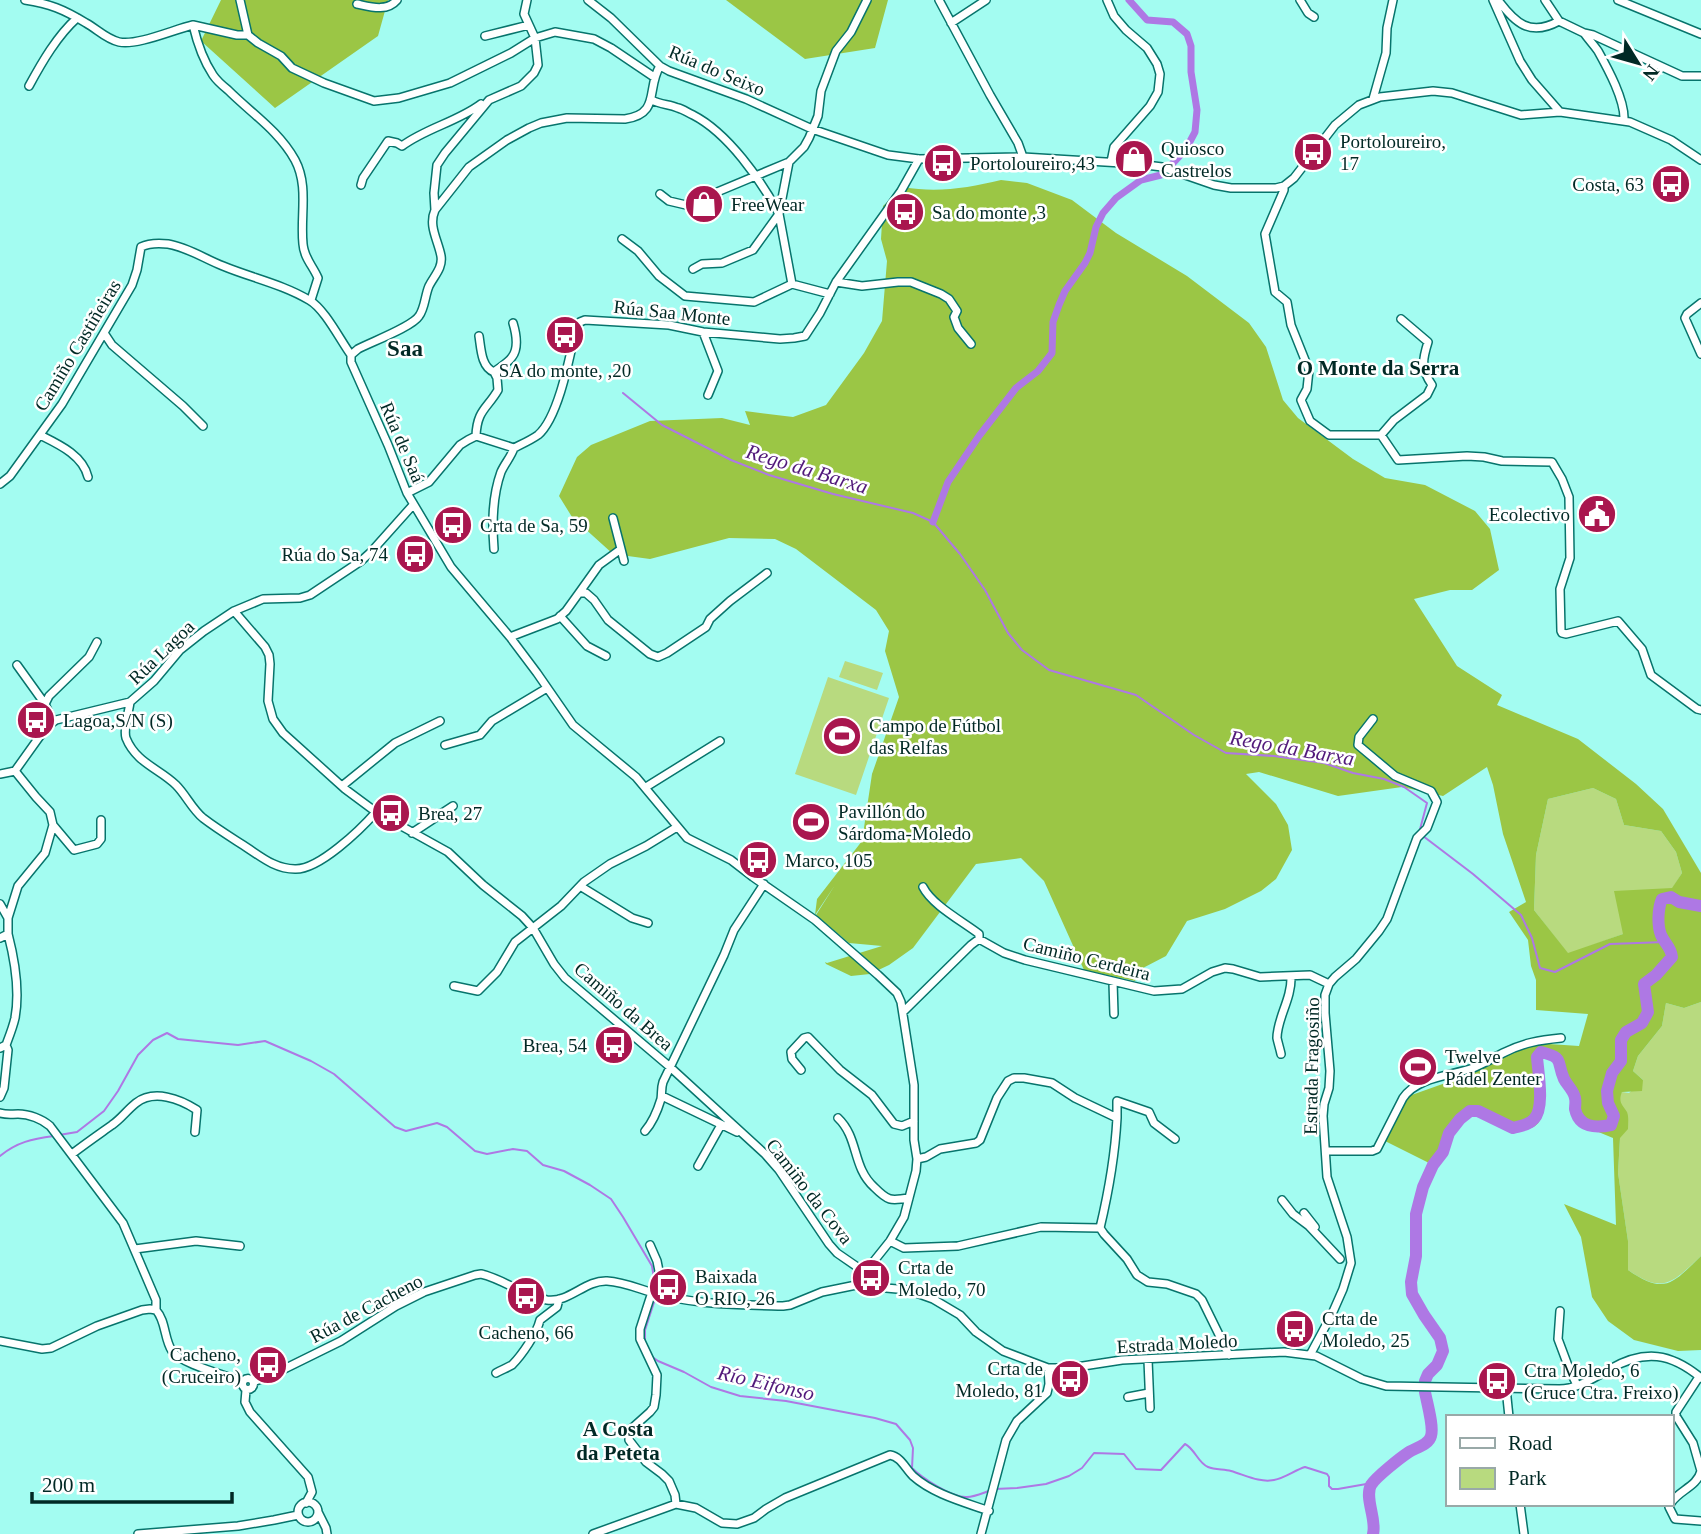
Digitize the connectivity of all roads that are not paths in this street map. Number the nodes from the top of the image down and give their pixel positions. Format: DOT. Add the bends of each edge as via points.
graph roads {
  1 [pos="25,0"];
  2 [pos="240,0"];
  3 [pos="397,0"];
  4 [pos="527,0"];
  5 [pos="588,0"];
  6 [pos="867,0"];
  7 [pos="939,0"];
  8 [pos="986,0"];
  9 [pos="1107,0"];
  10 [pos="1300,0"];
  11 [pos="1393,0"];
  12 [pos="1495,0"];
  13 [pos="1545,0"];
  14 [pos="1618,0"];
  15 [pos="357,4"];
  16 [pos="1314,17"];
  17 [pos="77,18"];
  18 [pos="1559,21"];
  19 [pos="951,23"];
  20 [pos="193,25"];
  21 [pos="530,25"];
  22 [pos="1584,33"];
  23 [pos="1701,34"];
  24 [pos="248,35"];
  25 [pos="485,36"];
  26 [pos="1597,37"];
  27 [pos="535,38"];
  28 [pos="1614,44"];
  29 [pos="1599,48"];
  30 [pos="660,66"];
  31 [pos="1701,76"];
  32 [pos="654,78"];
  33 [pos="29,86"];
  34 [pos="1373,99"];
  35 [pos="489,100"];
  36 [pos="652,100"];
  37 [pos="1560,112"];
  38 [pos="1625,120"];
  39 [pos="812,129"];
  40 [pos="1023,158"];
  41 [pos="919,159"];
  42 [pos="1701,160"];
  43 [pos="789,162"];
  44 [pos="1111,162"];
  45 [pos="756,175"];
  46 [pos="361,185"];
  47 [pos="1284,186"];
  48 [pos="660,194"];
  49 [pos="435,210"];
  50 [pos="779,214"];
  51 [pos="622,239"];
  52 [pos="693,269"];
  53 [pos="836,282"];
  54 [pos="792,284"];
  55 [pos="830,294"];
  56 [pos="311,300"];
  57 [pos="1701,303"];
  58 [pos="1401,320"];
  59 [pos="513,323"];
  60 [pos="104,332"];
  61 [pos="703,332"];
  62 [pos="479,335"];
  63 [pos="971,344"];
  64 [pos="1701,354"];
  65 [pos="351,355"];
  66 [pos="494,372"];
  67 [pos="708,395"];
  68 [pos="203,426"];
  69 [pos="40,435"];
  70 [pos="1381,435"];
  71 [pos="477,436"];
  72 [pos="513,447"];
  73 [pos="88,477"];
  74 [pos="0,484"];
  75 [pos="407,493"];
  76 [pos="413,505"];
  77 [pos="612,518"];
  78 [pos="494,549"];
  79 [pos="621,549"];
  80 [pos="624,561"];
  81 [pos="767,573"];
  82 [pos="579,593"];
  83 [pos="234,611"];
  84 [pos="560,616"];
  85 [pos="510,637"];
  86 [pos="97,642"];
  87 [pos="606,656"];
  88 [pos="18,665"];
  89 [pos="547,688"];
  90 [pos="131,702"];
  91 [pos="45,704"];
  92 [pos="1701,710"];
  93 [pos="1373,719"];
  94 [pos="440,721"];
  95 [pos="53,722"];
  96 [pos="720,741"];
  97 [pos="445,745"];
  98 [pos="15,771"];
  99 [pos="0,774"];
  100 [pos="342,786"];
  101 [pos="646,787"];
  102 [pos="453,806"];
  103 [pos="376,812"];
  104 [pos="101,820"];
  105 [pos="52,825"];
  106 [pos="677,827"];
  107 [pos="412,832"];
  108 [pos="764,884"];
  109 [pos="580,886"];
  110 [pos="922,887"];
  111 [pos="0,904"];
  112 [pos="8,918"];
  113 [pos="648,923"];
  114 [pos="533,929"];
  115 [pos="8,934"];
  116 [pos="0,938"];
  117 [pos="979,939"];
  118 [pos="1291,976"];
  119 [pos="1113,982"];
  120 [pos="1329,984"];
  121 [pos="454,986"];
  122 [pos="903,1012"];
  123 [pos="1114,1014"];
  124 [pos="1562,1038"];
  125 [pos="3,1046"];
  126 [pos="1281,1054"];
  127 [pos="670,1067"];
  128 [pos="801,1069"];
  129 [pos="662,1096"];
  130 [pos="0,1097"];
  131 [pos="0,1113"];
  132 [pos="838,1118"];
  133 [pos="1117,1118"];
  134 [pos="914,1121"];
  135 [pos="721,1125"];
  136 [pos="645,1131"];
  137 [pos="195,1132"];
  138 [pos="742,1134"];
  139 [pos="1175,1139"];
  140 [pos="1325,1151"];
  141 [pos="72,1154"];
  142 [pos="917,1159"];
  143 [pos="698,1166"];
  144 [pos="909,1198"];
  145 [pos="1282,1200"];
  146 [pos="1304,1213"];
  147 [pos="1100,1228"];
  148 [pos="890,1241"];
  149 [pos="650,1245"];
  150 [pos="240,1246"];
  151 [pos="135,1249"];
  152 [pos="1340,1259"];
  153 [pos="1350,1263"];
  154 [pos="866,1273"];
  155 [pos="866,1283"];
  156 [pos="653,1293"];
  157 [pos="664,1296"];
  158 [pos="559,1300"];
  159 [pos="156,1310"];
  160 [pos="1560,1311"];
  161 [pos="0,1341"];
  162 [pos="1229,1355"];
  163 [pos="1310,1355"];
  164 [pos="1148,1360"];
  165 [pos="1048,1368"];
  166 [pos="496,1373"];
  167 [pos="1700,1378"];
  168 [pos="1576,1382"];
  169 [pos="244,1386"];
  170 [pos="1506,1388"];
  171 [pos="1149,1393"];
  172 [pos="1128,1397"];
  173 [pos="1150,1408"];
  174 [pos="1509,1415"];
  175 [pos="1701,1471"];
  176 [pos="1673,1500"];
  177 [pos="306,1503"];
  178 [pos="676,1504"];
  179 [pos="1520,1506"];
  180 [pos="1670,1506"];
  181 [pos="318,1511"];
  182 [pos="989,1511"];
  183 [pos="298,1515"];
  184 [pos="1701,1521"];
  185 [pos="306,1522"];
  186 [pos="169,1532"];
  187 [pos="323,1533"];
  188 [pos="138,1534"];
  189 [pos="593,1534"];
  190 [pos="981,1534"];
  191 [pos="1524,1534"];
  1 -- 17 [label="street" via="53,5"];
  2 -- 24 [label="street"];
  3 -- 15 [label="street" via="381,8"];
  4 -- 21 [label="street" via="524,14"];
  5 -- 30 [label="street, Rúa do Seixo"];
  6 -- 39 [label="street" via="836,51"];
  7 -- 19 [label="street"];
  8 -- 19 [label="street"];
  9 -- 44 [label="street" via="1114,16 1147,48 1160,74 1158,92 1114,147"];
  10 -- 16 [label="street"];
  11 -- 34 [label="street" via="1387,53"];
  12 -- 18 [label="street" via="1526,26 1543,28"];
  12 -- 37 [label="street" via="1532,80"];
  13 -- 18 [label="street"];
  14 -- 23 [label="street"];
  17 -- 20 [label="street" via="120,43"];
  17 -- 33 [label="street"];
  18 -- 22 [label="street"];
  19 -- 40 [label="street"];
  20 -- 24 [label="street"];
  20 -- 56 [label="street" via="213,75 287,146 300,170 305,257 318,278"];
  21 -- 25 [label="street"];
  21 -- 27 [label="street"];
  22 -- 26 [label="street"];
  22 -- 29 [label="street"];
  24 -- 27 [label="street" via="292,68 374,102 450,82"];
  26 -- 28 [label="street"];
  26 -- 29 [label="street" via="1602,42"];
  27 -- 32 [label="street" via="555,32 594,39"];
  27 -- 35 [label="street" via="538,65 534,73 521,86"];
  28 -- 29 [label="street"];
  28 -- 31 [label="street" via="1682,76"];
  29 -- 38 [label="street"];
  30 -- 32 [label="street"];
  30 -- 39 [label="street, Rúa do Seixo"];
  32 -- 36 [label="street"];
  34 -- 37 [label="street" via="1444,92 1521,115"];
  34 -- 47 [label="street" via="1340,120"];
  35 -- 46 [label="street" via="402,146 388,141"];
  35 -- 49 [label="street" via="438,165"];
  36 -- 45 [label="street" via="678,107 715,130"];
  36 -- 49 [label="street" via="631,118 567,118 529,128 469,167"];
  37 -- 38 [label="street"];
  38 -- 42 [label="street"];
  39 -- 41 [label="street, Rúa do Seixo" via="888,155"];
  39 -- 43 [label="street" via="804,147"];
  40 -- 41 [label="street, Rúa do Seixo"];
  40 -- 44 [label="street, Rúa do Seixo"];
  41 -- 53 [label="street, Rúa Saa Monte"];
  43 -- 45 [label="street"];
  43 -- 50 [label="street"];
  44 -- 47 [label="street, Rúa do Seixo" via="1162,167 1214,186"];
  45 -- 48 [label="street" via="686,205"];
  45 -- 50 [label="street"];
  47 -- 70 [label="street" via="1265,234 1275,292 1287,302 1308,370 1301,400 1310,421 1329,435"];
  49 -- 65 [label="street" via="432,222 442,259 420,316"];
  50 -- 52 [label="street" via="753,250"];
  50 -- 54 [label="street"];
  51 -- 54 [label="street" via="685,296 754,302"];
  53 -- 55 [label="street, Rúa Saa Monte"];
  53 -- 63 [label="street" via="862,286 911,282 941,294 957,311 958,328"];
  54 -- 55 [label="street"];
  55 -- 61 [label="street, Rúa Saa Monte" via="800,338"];
  56 -- 60 [label="street, Camiño Castiñeiras" via="169,244 147,244 141,247 132,285"];
  56 -- 65 [label="street, Camiño Castiñeiras"];
  57 -- 64 [label="street" via="1685,318"];
  58 -- 70 [label="street" via="1428,342 1423,372 1432,385 1427,395"];
  59 -- 66 [label="street" via="514,355"];
  60 -- 68 [label="street" via="112,345"];
  60 -- 69 [label="street, Camiño Castiñeiras"];
  61 -- 67 [label="street" via="718,371"];
  61 -- 72 [label="street, Rúa Saa Monte" via="670,325 580,323 550,418 536,436"];
  62 -- 66 [label="street" via="485,364"];
  65 -- 75 [label="street, Rúa de Saá"];
  66 -- 71 [label="street" via="498,390 481,413"];
  69 -- 73 [label="street" via="72,453"];
  69 -- 74 [label="street, Camiño Castiñeiras"];
  70 -- 92 [label="street" via="1398,460 1467,456 1552,461 1569,497 1570,558 1560,589 1560,631 1566,634 1618,621 1642,649 1651,675"];
  71 -- 72 [label="street"];
  71 -- 75 [label="street" via="460,445 429,482"];
  72 -- 78 [label="street" via="500,473 492,508"];
  75 -- 76 [label="street, Rúa de Saá"];
  76 -- 83 [label="street, Rúa Lagoa" via="361,561 310,595 263,599"];
  76 -- 85 [label="street, Rúa de Saá" via="451,567"];
  77 -- 79 [label="street"];
  79 -- 80 [label="street"];
  79 -- 82 [label="street" via="599,565"];
  81 -- 82 [label="street" via="730,601 706,627 658,657 608,620 586,593"];
  82 -- 84 [label="street"];
  83 -- 90 [label="street, Rúa Lagoa" via="180,650"];
  83 -- 100 [label="street, Camiño da Brea" via="269,655 268,701 273,719"];
  84 -- 85 [label="street"];
  84 -- 87 [label="street" via="587,646"];
  85 -- 89 [label="street, Rúa de Saá"];
  86 -- 91 [label="street" via="89,657"];
  88 -- 91 [label="street"];
  89 -- 97 [label="street" via="492,721 480,735"];
  89 -- 101 [label="street, Rúa de Saá" via="573,725"];
  90 -- 95 [label="street, Rúa Lagoa"];
  90 -- 103 [label="street" via="125,736 132,748 174,783 202,817 266,861 293,869 315,863"];
  91 -- 95 [label="street"];
  93 -- 120 [label="street, Estrada Fragosiño" via="1359,737 1359,745 1395,776 1431,791 1437,802 1427,828 1417,838 1387,919"];
  94 -- 100 [label="street" via="395,743"];
  95 -- 98 [label="street"];
  96 -- 101 [label="street"];
  98 -- 99 [label="street"];
  98 -- 105 [label="street" via="50,813"];
  100 -- 103 [label="street, Camiño da Brea"];
  101 -- 106 [label="street, Rúa de Saá"];
  102 -- 107 [label="street"];
  103 -- 107 [label="street, Camiño da Brea"];
  104 -- 105 [label="street" via="97,844 74,850"];
  105 -- 112 [label="street" via="45,853 18,887"];
  106 -- 108 [label="street, Rúa de Saá" via="687,838 731,860"];
  106 -- 109 [label="street"];
  107 -- 114 [label="street, Camiño da Brea" via="448,852"];
  108 -- 122 [label="street, Rúa de Saá" via="815,920 878,975 897,993"];
  108 -- 127 [label="street" via="734,930"];
  109 -- 113 [label="street"];
  109 -- 114 [label="street"];
  110 -- 117 [label="street, Camiño Cerdeira" via="979,934"];
  111 -- 112 [label="street"];
  112 -- 115 [label="street"];
  114 -- 121 [label="street" via="515,942 497,972 478,990"];
  114 -- 127 [label="street, Camiño da Brea" via="565,978"];
  115 -- 116 [label="street"];
  115 -- 125 [label="street" via="15,958 16,998 15,1020"];
  117 -- 119 [label="street, Camiño Cerdeira" via="1025,960"];
  117 -- 122 [label="street"];
  118 -- 119 [label="street, Camiño Cerdeira" via="1260,977 1225,968 1171,991"];
  118 -- 120 [label="street, Camiño Cerdeira" via="1310,975"];
  118 -- 126 [label="street" via="1278,1028"];
  119 -- 123 [label="street"];
  120 -- 140 [label="street, Estrada Fragosiño" via="1325,995 1330,1070 1323,1116"];
  122 -- 134 [label="street" via="914,1085"];
  124 -- 140 [label="street" via="1531,1041 1408,1090 1377,1149"];
  125 -- 130 [label="street" via="8,1050"];
  127 -- 129 [label="street" via="660,1090"];
  127 -- 138 [label="street, Camiño da Cova"];
  128 -- 134 [label="street" via="790,1052 808,1037 872,1095 894,1124"];
  129 -- 135 [label="street"];
  129 -- 136 [label="street"];
  131 -- 141 [label="street" via="43,1120"];
  132 -- 144 [label="street" via="850,1135 867,1181 886,1199"];
  133 -- 139 [label="street" via="1117,1101 1149,1112 1154,1123"];
  133 -- 142 [label="street" via="1052,1083 1014,1078 997,1098 980,1140"];
  133 -- 147 [label="street" via="1110,1189"];
  134 -- 142 [label="street"];
  135 -- 138 [label="street"];
  135 -- 143 [label="street"];
  137 -- 141 [label="street" via="197,1110 148,1096"];
  138 -- 154 [label="street, Camiño da Cova" via="772,1161 837,1253"];
  140 -- 153 [label="street, Estrada Fragosiño" via="1327,1177 1347,1237"];
  141 -- 151 [label="street" via="123,1223"];
  142 -- 144 [label="street"];
  144 -- 148 [label="street"];
  145 -- 152 [label="street"];
  146 -- 152 [label="street" via="1334,1245"];
  147 -- 148 [label="street" via="1041,1227 958,1245 904,1248"];
  147 -- 162 [label="street" via="1137,1275 1196,1294"];
  148 -- 154 [label="street"];
  149 -- 157 [label="street"];
  150 -- 151 [label="street" via="196,1241"];
  151 -- 159 [label="street"];
  152 -- 153 [label="street"];
  153 -- 163 [label="street, Estrada Fragosiño" via="1343,1289"];
  154 -- 155 [label="street"];
  155 -- 157 [label="street" via="783,1306 710,1304"];
  155 -- 165 [label="street, Estrada Moledo" via="933,1299 960,1315 995,1347"];
  156 -- 157 [label="street"];
  156 -- 158 [label="street" via="604,1281"];
  156 -- 178 [label="street" via="640,1339 657,1375 656,1395 654,1406 631,1429 629,1440 669,1481"];
  158 -- 166 [label="street" via="540,1320 518,1358"];
  158 -- 169 [label="street, Rúa de Cacheno" via="544,1300 475,1275 405,1301 341,1341 253,1382 252,1388"];
  159 -- 161 [label="street" via="142,1310 97,1326 51,1348"];
  159 -- 169 [label="street" via="174,1354"];
  160 -- 168 [label="street" via="1558,1339"];
  162 -- 163 [label="street, Estrada Moledo"];
  162 -- 164 [label="street, Estrada Moledo"];
  163 -- 170 [label="street, Estrada Moledo" via="1379,1385"];
  164 -- 165 [label="street, Estrada Moledo"];
  164 -- 171 [label="street"];
  165 -- 182 [label="street" via="1047,1393 1009,1433"];
  167 -- 170 [label="street, Estrada Moledo" via="1671,1358 1643,1356 1568,1389"];
  167 -- 175 [label="street" via="1676,1416 1693,1443"];
  169 -- 177 [label="street" via="250,1412 308,1477 312,1492"];
  170 -- 174 [label="street"];
  171 -- 172 [label="street"];
  171 -- 173 [label="street"];
  175 -- 176 [label="street"];
  177 -- 181 [label="street"];
  177 -- 183 [label="street"];
  178 -- 182 [label="street" via="696,1508 722,1523 737,1524 785,1498 893,1455 919,1481"];
  178 -- 189 [label="street"];
  179 -- 191 [label="street"];
  180 -- 184 [label="street" via="1675,1519"];
  181 -- 185 [label="street" via="314,1520"];
  181 -- 187 [label="street" via="326,1528"];
  182 -- 190 [label="street"];
  183 -- 185 [label="street"];
  183 -- 186 [label="street"];
  185 -- 187 [label="street"];
  186 -- 188 [label="street"];
}
